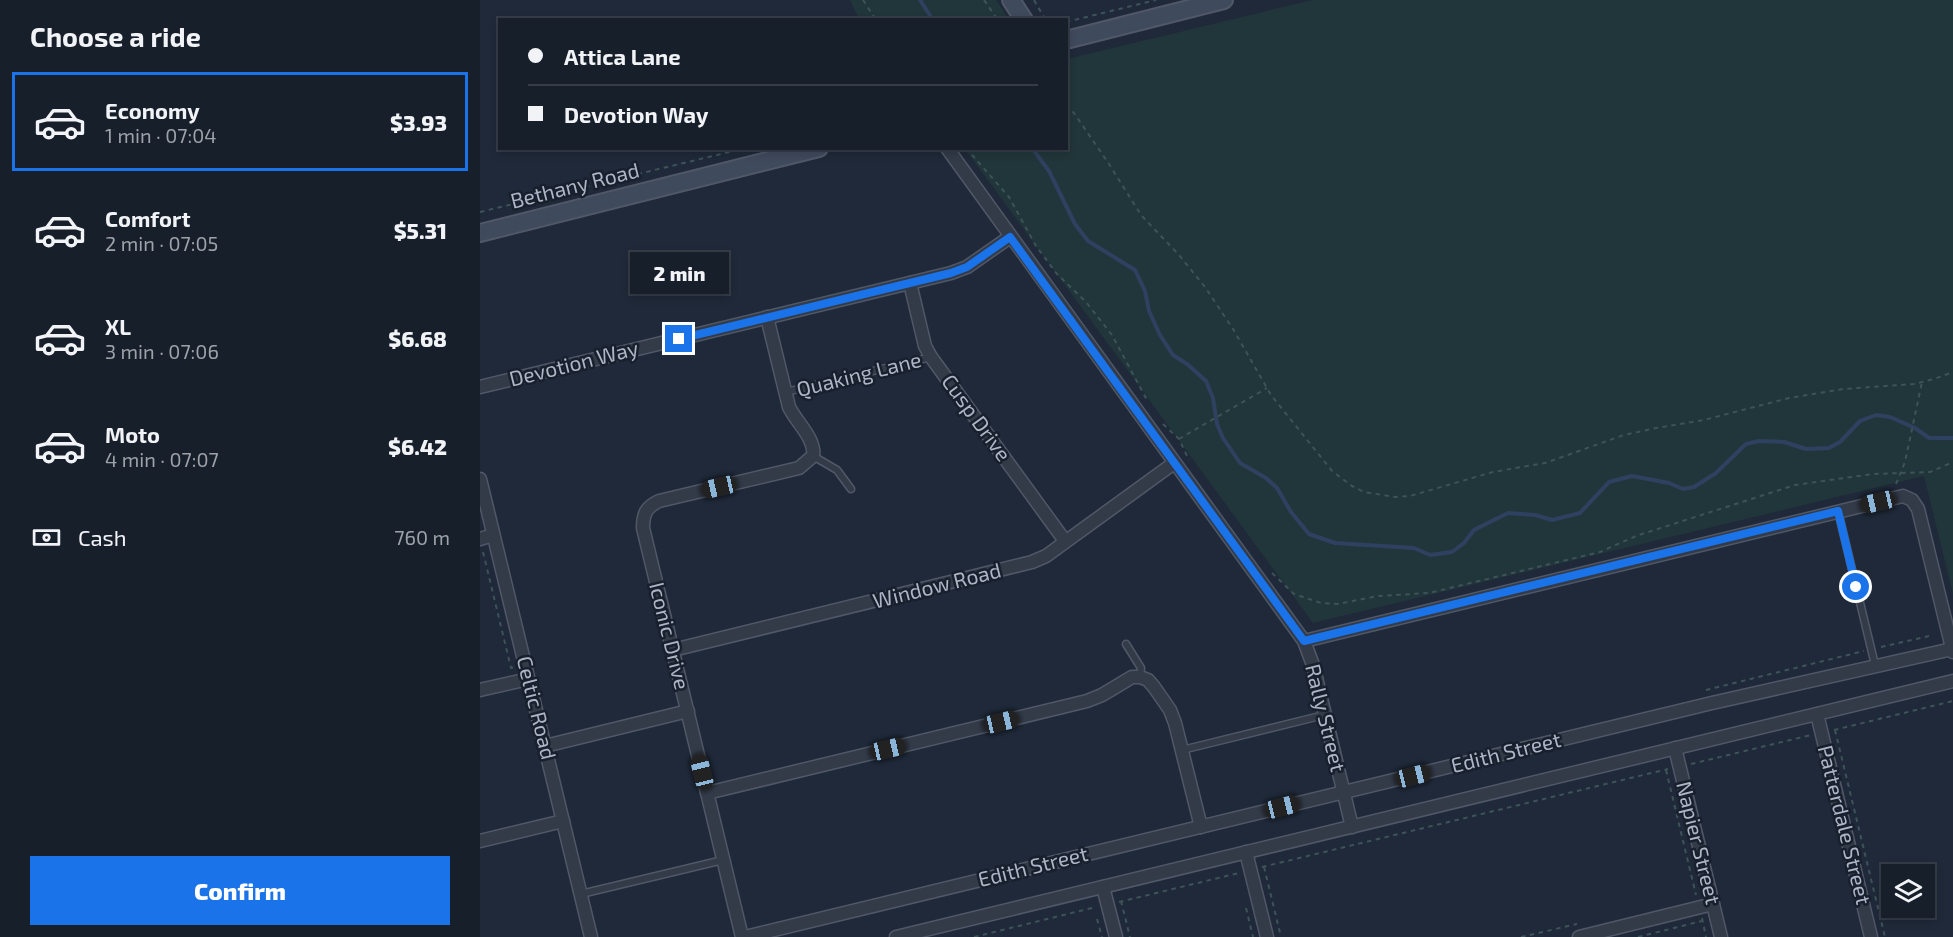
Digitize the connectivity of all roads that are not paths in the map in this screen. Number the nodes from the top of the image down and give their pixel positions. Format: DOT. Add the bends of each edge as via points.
graph roads {
  1 [pos="1011,0"];
  2 [pos="1224,0"];
  3 [pos="1023,18"];
  4 [pos="1068,39"];
  5 [pos="811,150"];
  6 [pos="948,150"];
  7 [pos="480,232"];
  8 [pos="1010,237"];
  9 [pos="910,283"];
  10 [pos="767,317"];
  11 [pos="931,357"];
  12 [pos="480,387"];
  13 [pos="786,392"];
  14 [pos="813,456"];
  15 [pos="1174,463"];
  16 [pos="480,479"];
  17 [pos="851,489"];
  18 [pos="1838,511"];
  19 [pos="494,536"];
  20 [pos="480,539"];
  21 [pos="1065,541"];
  22 [pos="1304,641"];
  23 [pos="1126,644"];
  24 [pos="673,650"];
  25 [pos="1953,651"];
  26 [pos="1875,665"];
  27 [pos="1140,677"];
  28 [pos="528,679"];
  29 [pos="1953,681"];
  30 [pos="480,690"];
  31 [pos="688,711"];
  32 [pos="1817,714"];
  33 [pos="1325,715"];
  34 [pos="545,746"];
  35 [pos="1675,748"];
  36 [pos="1182,750"];
  37 [pos="1344,792"];
  38 [pos="707,793"];
  39 [pos="563,821"];
  40 [pos="1352,826"];
  41 [pos="1201,827"];
  42 [pos="480,841"];
  43 [pos="1246,852"];
  44 [pos="724,860"];
  45 [pos="1104,887"];
  46 [pos="581,894"];
  47 [pos="1713,904"];
  48 [pos="591,937"];
  49 [pos="744,937"];
  50 [pos="896,937"];
  51 [pos="1116,937"];
  52 [pos="1267,937"];
  53 [pos="1579,937"];
  54 [pos="1721,937"];
  55 [pos="1871,937"];
  1 -- 3 [label="street"];
  2 -- 4 [label="street"];
  5 -- 7 [label="street, Bethany Road"];
  6 -- 8 [label="street, Rally Street"];
  8 -- 9 [label="street, Devotion Way" via="967,267"];
  8 -- 15 [label="street, Rally Street"];
  9 -- 10 [label="street, Devotion Way"];
  9 -- 11 [label="street, Cusp Drive"];
  10 -- 12 [label="street, Devotion Way"];
  10 -- 13 [label="street"];
  11 -- 13 [label="lane, Quaking Lane"];
  11 -- 21 [label="street, Cusp Drive"];
  13 -- 14 [label="street" via="794,416 814,447"];
  14 -- 17 [label="lane" via="837,471"];
  14 -- 24 [label="street, Iconic Drive" via="799,468 659,501 646,511 643,528"];
  15 -- 21 [label="street, Window Road"];
  15 -- 22 [label="street, Rally Street"];
  16 -- 19 [label="street, Celtic Road"];
  18 -- 22 [label="street"];
  18 -- 25 [label="street" via="1899,497 1916,503"];
  18 -- 26 [label="lane"];
  19 -- 20 [label="street"];
  19 -- 28 [label="street, Celtic Road"];
  21 -- 24 [label="street, Window Road" via="1046,556 1019,567"];
  22 -- 33 [label="street, Rally Street"];
  23 -- 27 [label="lane" via="1141,668"];
  24 -- 31 [label="street, Iconic Drive"];
  25 -- 26 [label="street, Edith Street"];
  26 -- 37 [label="street, Edith Street"];
  27 -- 36 [label="street" via="1148,680 1170,710"];
  27 -- 38 [label="street" via="1125,680 1087,701"];
  28 -- 30 [label="street"];
  28 -- 34 [label="street, Celtic Road"];
  29 -- 32 [label="street, Edith Street"];
  31 -- 34 [label="street"];
  31 -- 38 [label="street, Iconic Drive"];
  32 -- 35 [label="street, Edith Street"];
  32 -- 55 [label="street, Patterdale Street"];
  33 -- 36 [label="lane"];
  33 -- 37 [label="street, Rally Street"];
  34 -- 39 [label="street, Celtic Road"];
  35 -- 40 [label="street, Edith Street"];
  35 -- 47 [label="street, Napier Street"];
  36 -- 41 [label="street"];
  37 -- 40 [label="street, Rally Street"];
  37 -- 41 [label="street, Edith Street"];
  38 -- 44 [label="street, Iconic Drive"];
  39 -- 42 [label="street"];
  39 -- 46 [label="street, Celtic Road"];
  40 -- 43 [label="street, Edith Street"];
  41 -- 49 [label="street, Edith Street"];
  43 -- 45 [label="street, Edith Street"];
  43 -- 52 [label="street"];
  44 -- 46 [label="lane"];
  44 -- 49 [label="street, Iconic Drive"];
  45 -- 50 [label="street, Edith Street"];
  45 -- 51 [label="street"];
  46 -- 48 [label="street, Celtic Road"];
  47 -- 53 [label="street"];
  47 -- 54 [label="street, Napier Street"];
}
